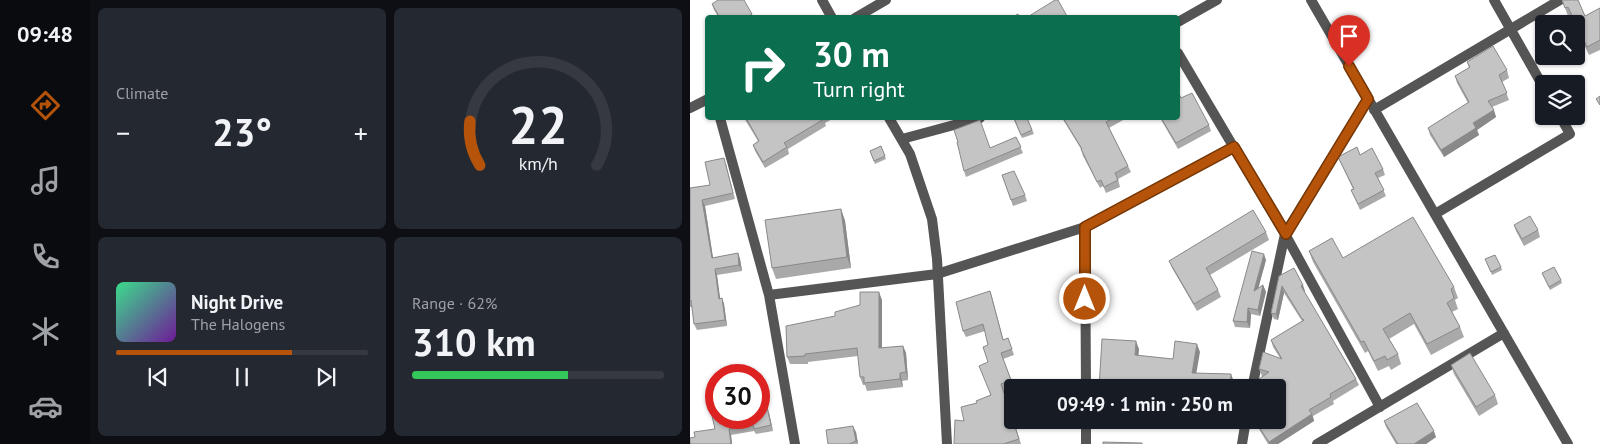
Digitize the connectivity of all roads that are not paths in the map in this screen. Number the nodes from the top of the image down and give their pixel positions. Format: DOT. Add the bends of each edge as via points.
graph roads {
  1 [pos="822,0"];
  2 [pos="886,0"];
  3 [pos="1217,0"];
  4 [pos="1311,0"];
  5 [pos="1494,0"];
  6 [pos="1560,0"];
  7 [pos="830,15"];
  8 [pos="860,15"];
  9 [pos="1180,21"];
  10 [pos="1510,29"];
  11 [pos="1180,56"];
  12 [pos="1537,75"];
  13 [pos="1368,99"];
  14 [pos="705,100"];
  15 [pos="690,108"];
  16 [pos="1374,110"];
  17 [pos="721,120"];
  18 [pos="890,120"];
  19 [pos="973,120"];
  20 [pos="1565,125"];
  21 [pos="902,140"];
  22 [pos="1234,147"];
  23 [pos="1435,214"];
  24 [pos="1085,227"];
  25 [pos="1286,234"];
  26 [pos="937,274"];
  27 [pos="768,295"];
  28 [pos="1504,333"];
  29 [pos="1086,379"];
  30 [pos="1254,379"];
  31 [pos="1380,407"];
  32 [pos="1086,429"];
  33 [pos="1244,429"];
  34 [pos="795,444"];
  35 [pos="947,444"];
  36 [pos="1086,444"];
  37 [pos="1242,444"];
  38 [pos="1317,444"];
  39 [pos="1568,444"];
  1 -- 7 [label="street"];
  2 -- 8 [label="street"];
  3 -- 9 [label="street"];
  4 -- 13 [label="street"];
  5 -- 10 [label="street"];
  6 -- 10 [label="street"];
  10 -- 12 [label="street"];
  10 -- 16 [label="street"];
  11 -- 22 [label="street"];
  13 -- 16 [label="street"];
  13 -- 25 [label="street"];
  14 -- 15 [label="street"];
  16 -- 23 [label="street"];
  17 -- 27 [label="street"];
  18 -- 21 [label="street"];
  19 -- 21 [label="street"];
  20 -- 23 [label="street" via="1570,134"];
  21 -- 26 [label="street" via="910,154 932,220"];
  22 -- 24 [label="street"];
  22 -- 25 [label="street"];
  23 -- 28 [label="street"];
  24 -- 26 [label="street"];
  24 -- 29 [label="street"];
  25 -- 30 [label="street"];
  25 -- 31 [label="street"];
  26 -- 27 [label="street"];
  26 -- 35 [label="street"];
  27 -- 34 [label="street"];
  28 -- 31 [label="street"];
  28 -- 39 [label="street"];
  31 -- 38 [label="street"];
  32 -- 36 [label="street"];
  33 -- 37 [label="street"];
}
